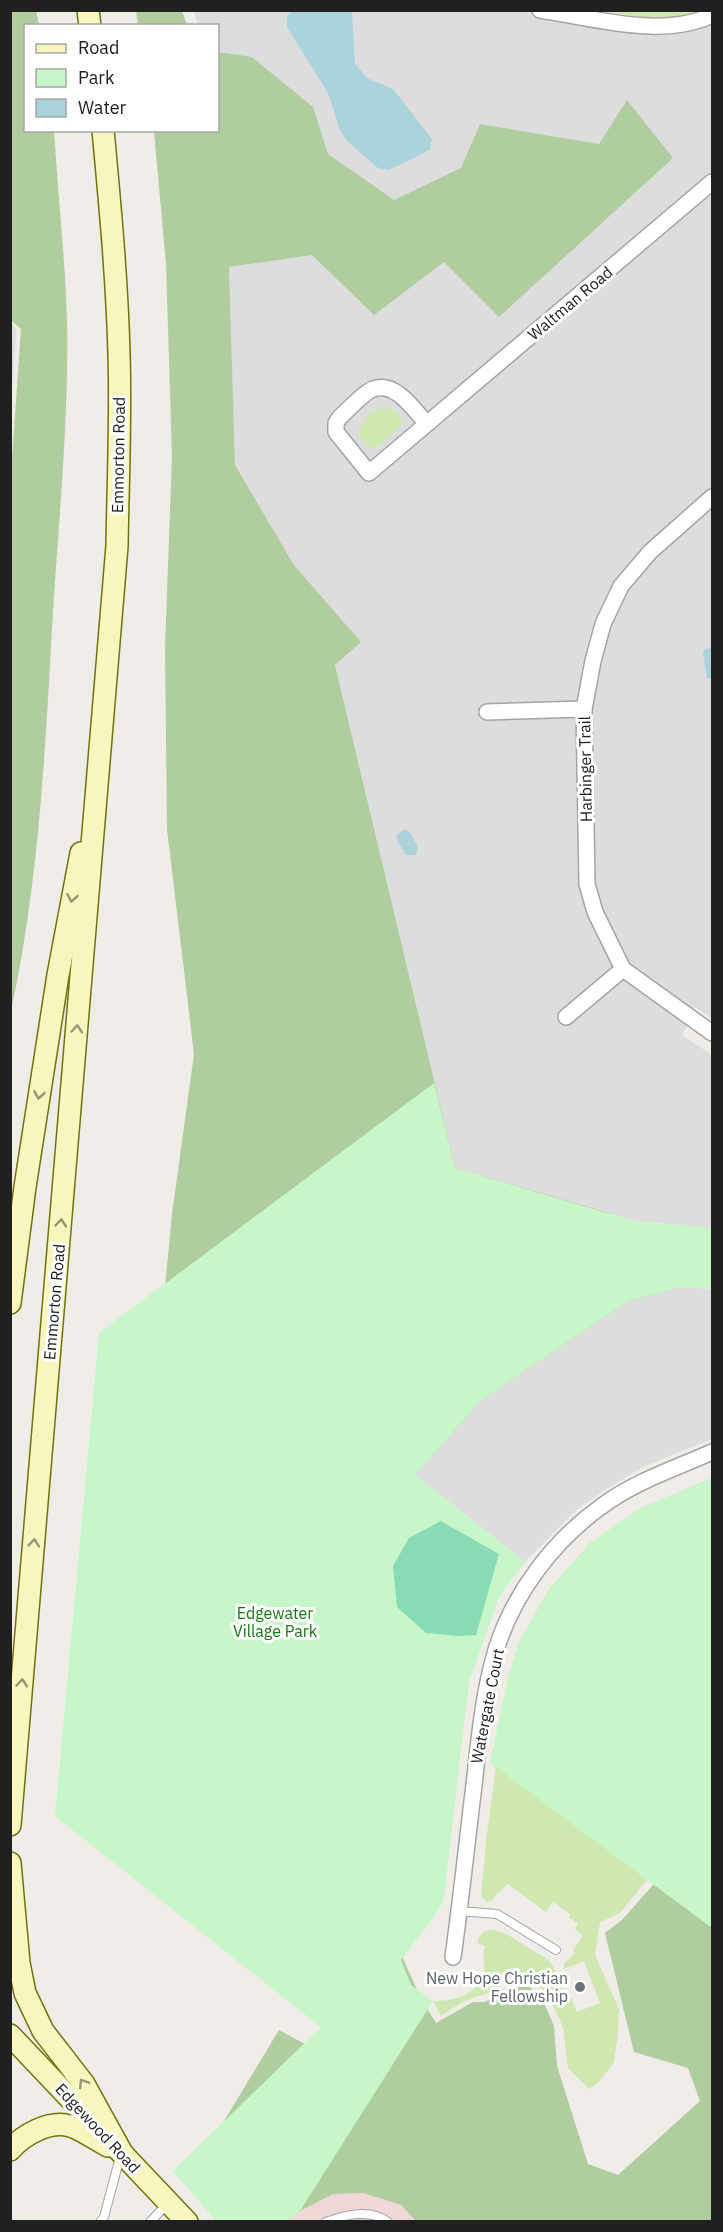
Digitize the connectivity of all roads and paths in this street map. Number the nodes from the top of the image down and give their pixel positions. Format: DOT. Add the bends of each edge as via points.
graph roads {
  1 [pos="540,10"];
  2 [pos="712,15"];
  3 [pos="103,132"];
  4 [pos="712,182"];
  5 [pos="427,424"];
  6 [pos="712,497"];
  7 [pos="584,709"];
  8 [pos="487,712"];
  9 [pos="98,779"];
  10 [pos="623,969"];
  11 [pos="566,1017"];
  12 [pos="712,1033"];
  13 [pos="10,1303"];
  14 [pos="712,1452"];
  15 [pos="10,1825"];
  16 [pos="10,1863"];
  17 [pos="459,1911"];
  18 [pos="556,1950"];
  19 [pos="453,1957"];
  20 [pos="10,2035"];
  21 [pos="10,2150"];
  22 [pos="122,2153"];
  23 [pos="168,2202"];
  24 [pos="100,2222"];
  25 [pos="150,2222"];
  26 [pos="187,2222"];
  27 [pos="326,2222"];
  28 [pos="388,2222"];
  1 -- 2 [label="street" via="650,27 682,25"];
  3 -- 9 [label="main road, Emmorton Road" via="112,227 120,428 117,546"];
  4 -- 5 [label="street, Waltman Road"];
  5 -- 5 [label="street, Waltman Road" via="369,473 336,432 340,417 372,389 384,387 397,392"];
  6 -- 7 [label="street, Harbinger Trail" via="650,552 621,586 603,624"];
  7 -- 8 [label="street"];
  7 -- 10 [label="street, Harbinger Trail" via="587,884 595,912"];
  9 -- 13 [label="main road, Emmorton Road, one-way" via="58,975"];
  15 -- 9 [label="main road, Emmorton Road, one-way"];
  10 -- 11 [label="street"];
  10 -- 12 [label="street, Harbinger Trail"];
  14 -- 17 [label="street, Watergate Court" via="602,1505 540,1566 514,1608 496,1649 488,1685"];
  22 -- 16 [label="main road, one-way" via="84,2084 43,2031 25,1993"];
  17 -- 18 [label="lane" via="497,1914"];
  17 -- 19 [label="street, Watergate Court"];
  20 -- 22 [label="main road, Edgewood Road"];
  21 -- 22 [label="main road" via="25,2136 56,2125 70,2126"];
  22 -- 23 [label="main road, Edgewood Road"];
  22 -- 24 [label="lane"];
  23 -- 25 [label="lane"];
  23 -- 26 [label="main road, Edgewood Road"];
  27 -- 28 [label="lane" via="352,2213 382,2217"];
}
